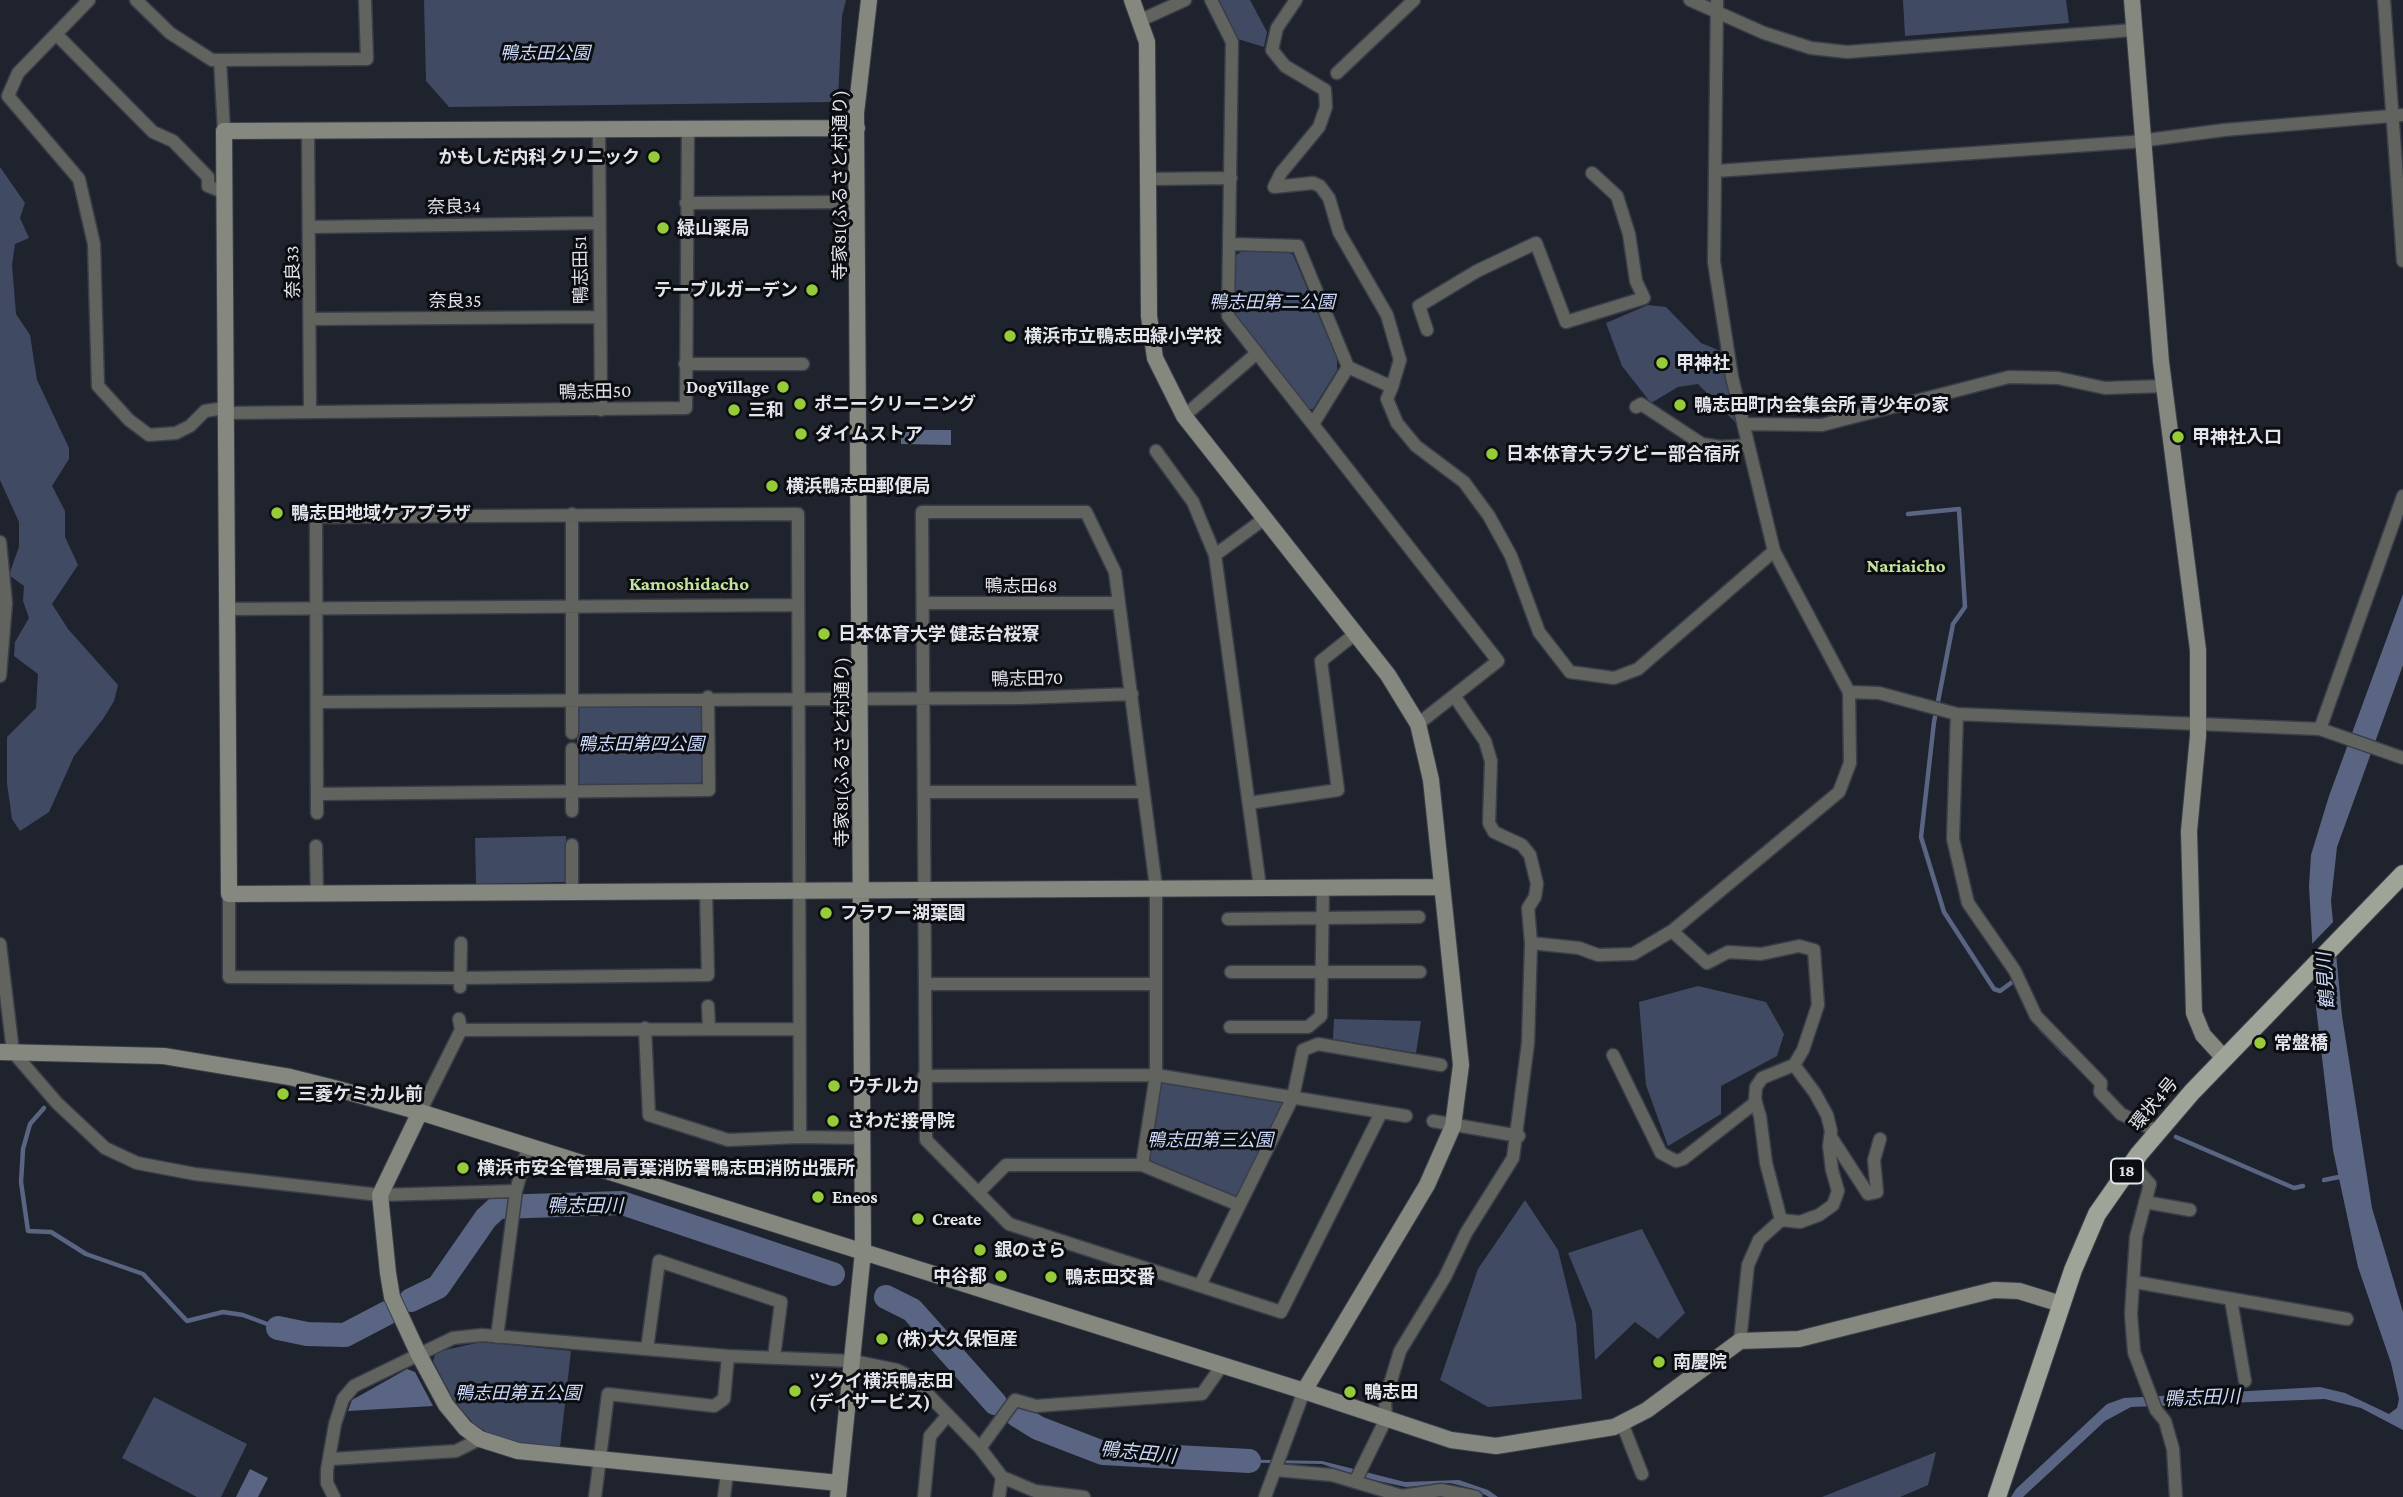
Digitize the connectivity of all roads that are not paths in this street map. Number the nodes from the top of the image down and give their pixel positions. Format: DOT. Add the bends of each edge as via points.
graph roads {
  1 [pos="89,0"];
  2 [pos="136,0"];
  3 [pos="365,0"];
  4 [pos="869,0"];
  5 [pos="1132,0"];
  6 [pos="1185,0"];
  7 [pos="1211,0"];
  8 [pos="1296,0"];
  9 [pos="1414,0"];
  10 [pos="1690,0"];
  11 [pos="2132,0"];
  12 [pos="2384,0"];
  13 [pos="1716,6"];
  14 [pos="1141,20"];
  15 [pos="2133,30"];
  16 [pos="56,34"];
  17 [pos="220,60"];
  18 [pos="1337,73"];
  19 [pos="2398,116"];
  20 [pos="857,128"];
  21 [pos="600,129"];
  22 [pos="688,129"];
  23 [pos="224,131"];
  24 [pos="308,131"];
  25 [pos="2143,141"];
  26 [pos="1716,171"];
  27 [pos="1591,173"];
  28 [pos="1149,178"];
  29 [pos="1231,178"];
  30 [pos="223,192"];
  31 [pos="858,202"];
  32 [pos="686,203"];
  33 [pos="598,223"];
  34 [pos="310,227"];
  35 [pos="1231,244"];
  36 [pos="2403,261"];
  37 [pos="599,317"];
  38 [pos="311,319"];
  39 [pos="1427,330"];
  40 [pos="1257,354"];
  41 [pos="685,364"];
  42 [pos="803,364"];
  43 [pos="1348,367"];
  44 [pos="2164,386"];
  45 [pos="1392,387"];
  46 [pos="1636,407"];
  47 [pos="225,410"];
  48 [pos="601,410"];
  49 [pos="310,412"];
  50 [pos="1184,416"];
  51 [pos="1313,424"];
  52 [pos="1746,424"];
  53 [pos="1747,445"];
  54 [pos="1156,451"];
  55 [pos="2403,496"];
  56 [pos="572,514"];
  57 [pos="1264,519"];
  58 [pos="0,542"];
  59 [pos="1774,551"];
  60 [pos="1215,555"];
  61 [pos="923,603"];
  62 [pos="1118,603"];
  63 [pos="797,605"];
  64 [pos="572,606"];
  65 [pos="318,608"];
  66 [pos="228,609"];
  67 [pos="1355,634"];
  68 [pos="0,676"];
  69 [pos="1849,692"];
  70 [pos="1132,694"];
  71 [pos="922,696"];
  72 [pos="708,697"];
  73 [pos="798,697"];
  74 [pos="1455,697"];
  75 [pos="572,698"];
  76 [pos="861,698"];
  77 [pos="318,702"];
  78 [pos="1957,714"];
  79 [pos="1418,724"];
  80 [pos="2198,726"];
  81 [pos="2325,730"];
  82 [pos="572,733"];
  83 [pos="572,748"];
  84 [pos="2400,757"];
  85 [pos="572,792"];
  86 [pos="924,792"];
  87 [pos="1142,792"];
  88 [pos="317,794"];
  89 [pos="1249,803"];
  90 [pos="572,811"];
  91 [pos="317,813"];
  92 [pos="572,845"];
  93 [pos="316,846"];
  94 [pos="2403,873"];
  95 [pos="1156,887"];
  96 [pos="1260,887"];
  97 [pos="1323,887"];
  98 [pos="1442,887"];
  99 [pos="925,889"];
  100 [pos="572,891"];
  101 [pos="706,891"];
  102 [pos="800,891"];
  103 [pos="862,891"];
  104 [pos="229,894"];
  105 [pos="317,894"];
  106 [pos="1419,917"];
  107 [pos="1323,918"];
  108 [pos="1228,919"];
  109 [pos="1672,931"];
  110 [pos="461,943"];
  111 [pos="1531,943"];
  112 [pos="0,944"];
  113 [pos="1231,972"];
  114 [pos="1324,972"];
  115 [pos="1420,972"];
  116 [pos="460,982"];
  117 [pos="925,984"];
  118 [pos="1156,984"];
  119 [pos="708,1006"];
  120 [pos="1230,1027"];
  121 [pos="645,1028"];
  122 [pos="709,1028"];
  123 [pos="799,1028"];
  124 [pos="7,1052"];
  125 [pos="1613,1055"];
  126 [pos="2224,1058"];
  127 [pos="1441,1065"];
  128 [pos="1794,1065"];
  129 [pos="1156,1075"];
  130 [pos="924,1076"];
  131 [pos="1293,1097"];
  132 [pos="1756,1102"];
  133 [pos="420,1112"];
  134 [pos="1381,1113"];
  135 [pos="1406,1116"];
  136 [pos="1433,1121"];
  137 [pos="1453,1126"];
  138 [pos="2157,1131"];
  139 [pos="1519,1136"];
  140 [pos="800,1137"];
  141 [pos="1830,1137"];
  142 [pos="863,1138"];
  143 [pos="1880,1139"];
  144 [pos="528,1147"];
  145 [pos="2132,1164"];
  146 [pos="1142,1165"];
  147 [pos="979,1192"];
  148 [pos="380,1195"];
  149 [pos="515,1196"];
  150 [pos="2145,1202"];
  151 [pos="1239,1205"];
  152 [pos="2190,1210"];
  153 [pos="1781,1220"];
  154 [pos="863,1252"];
  155 [pos="2135,1282"];
  156 [pos="1200,1285"];
  157 [pos="2231,1300"];
  158 [pos="2062,1304"];
  159 [pos="2347,1319"];
  160 [pos="498,1337"];
  161 [pos="1740,1341"];
  162 [pos="647,1349"];
  163 [pos="418,1353"];
  164 [pos="728,1356"];
  165 [pos="774,1357"];
  166 [pos="853,1362"];
  167 [pos="1221,1367"];
  168 [pos="2245,1381"];
  169 [pos="1304,1391"];
  170 [pos="948,1415"];
  171 [pos="1386,1419"];
  172 [pos="1622,1423"];
  173 [pos="480,1439"];
  174 [pos="980,1448"];
  175 [pos="332,1459"];
  176 [pos="598,1460"];
  177 [pos="1275,1470"];
  178 [pos="727,1473"];
  179 [pos="1642,1474"];
  180 [pos="1358,1476"];
  181 [pos="1002,1477"];
  182 [pos="838,1490"];
  183 [pos="1402,1496"];
  184 [pos="334,1497"];
  185 [pos="595,1497"];
  186 [pos="724,1497"];
  187 [pos="924,1497"];
  188 [pos="999,1497"];
  189 [pos="1084,1497"];
  190 [pos="1265,1497"];
  191 [pos="1476,1497"];
  192 [pos="1997,1497"];
  193 [pos="2176,1497"];
  1 -- 16 [label="street"];
  2 -- 17 [label="street" via="170,33 212,60"];
  3 -- 17 [label="street" via="367,58"];
  4 -- 20 [label="street, 寺家81(ふるさと村通り)"];
  5 -- 14 [label="street"];
  6 -- 14 [label="street"];
  7 -- 29 [label="street" via="1232,42"];
  8 -- 45 [label="street" via="1277,27 1272,50 1285,66 1325,90 1326,107 1319,127 1275,187 1313,183 1329,198 1339,233 1387,316 1400,360"];
  9 -- 18 [label="street"];
  10 -- 13 [label="street"];
  11 -- 15 [label="street"];
  12 -- 19 [label="street"];
  13 -- 15 [label="street" via="1764,33 1811,48 1847,52"];
  13 -- 26 [label="street"];
  14 -- 28 [label="street" via="1149,79"];
  15 -- 25 [label="street"];
  16 -- 30 [label="street" via="153,132 173,141 208,177 208,186"];
  16 -- 47 [label="street" via="18,73 8,96 79,179 94,244 98,386 149,435 176,433 205,411"];
  17 -- 23 [label="street"];
  19 -- 25 [label="street"];
  19 -- 36 [label="street"];
  20 -- 22 [label="street"];
  20 -- 31 [label="street, 寺家81(ふるさと村通り)"];
  21 -- 22 [label="street"];
  21 -- 24 [label="street"];
  21 -- 33 [label="street, 鴨志田51"];
  22 -- 32 [label="street, 鴨志田50"];
  23 -- 24 [label="street"];
  23 -- 30 [label="street"];
  24 -- 34 [label="street, 奈良33"];
  25 -- 26 [label="street"];
  25 -- 44 [label="street"];
  26 -- 52 [label="street" via="1714,262 1732,377"];
  27 -- 39 [label="street" via="1617,196 1644,298 1566,322 1536,243 1476,271 1419,306"];
  28 -- 29 [label="street"];
  28 -- 50 [label="street" via="1151,344"];
  29 -- 35 [label="street"];
  30 -- 47 [label="street"];
  31 -- 32 [label="street"];
  31 -- 76 [label="street, 寺家81(ふるさと村通り)"];
  32 -- 41 [label="street, 鴨志田50"];
  33 -- 34 [label="street, 奈良34"];
  33 -- 37 [label="street, 鴨志田51"];
  34 -- 38 [label="street, 奈良33"];
  35 -- 40 [label="street" via="1228,316"];
  35 -- 43 [label="street" via="1298,246"];
  37 -- 38 [label="street, 奈良35"];
  37 -- 48 [label="street, 鴨志田51"];
  38 -- 49 [label="street, 奈良33"];
  40 -- 50 [label="street"];
  40 -- 51 [label="street"];
  41 -- 42 [label="street"];
  41 -- 48 [label="street, 鴨志田50" via="686,408"];
  43 -- 45 [label="street"];
  43 -- 51 [label="street"];
  44 -- 52 [label="street" via="2105,388 2058,378 2009,377 1822,425"];
  44 -- 80 [label="street" via="2194,607"];
  45 -- 59 [label="street" via="1387,399 1397,424 1416,446 1464,482 1489,516 1511,556 1539,632 1570,672 1614,678 1638,669"];
  46 -- 53 [label="street" via="1641,404 1702,444"];
  47 -- 49 [label="street, 鴨志田50"];
  47 -- 66 [label="street"];
  48 -- 49 [label="street, 鴨志田50"];
  50 -- 57 [label="street"];
  51 -- 74 [label="street" via="1498,661"];
  52 -- 53 [label="street"];
  53 -- 59 [label="street"];
  54 -- 60 [label="street" via="1193,502"];
  55 -- 81 [label="street"];
  56 -- 63 [label="street" via="798,514"];
  56 -- 64 [label="street"];
  56 -- 65 [label="street" via="316,517"];
  57 -- 60 [label="street"];
  57 -- 67 [label="street"];
  58 -- 68 [label="street" via="6,603"];
  59 -- 69 [label="street"];
  60 -- 89 [label="street"];
  61 -- 62 [label="street, 鴨志田68"];
  61 -- 62 [label="street" via="922,512 1086,512 1115,572"];
  61 -- 71 [label="street"];
  62 -- 70 [label="street"];
  63 -- 64 [label="street"];
  63 -- 73 [label="street"];
  64 -- 65 [label="street"];
  64 -- 75 [label="street"];
  65 -- 66 [label="street"];
  65 -- 77 [label="street"];
  66 -- 104 [label="street"];
  67 -- 79 [label="street" via="1388,675"];
  67 -- 89 [label="street" via="1321,661 1338,790"];
  69 -- 78 [label="street" via="1880,693"];
  69 -- 109 [label="street" via="1850,763 1839,792"];
  70 -- 71 [label="street, 鴨志田70"];
  70 -- 87 [label="street"];
  71 -- 76 [label="street, 鴨志田70"];
  71 -- 86 [label="street"];
  72 -- 73 [label="street, 鴨志田70"];
  72 -- 75 [label="street, 鴨志田70"];
  72 -- 85 [label="street" via="709,790"];
  73 -- 76 [label="street, 鴨志田70"];
  73 -- 102 [label="street"];
  74 -- 79 [label="street"];
  74 -- 111 [label="street" via="1485,741 1491,761 1489,823 1494,832 1522,845 1530,855 1538,884 1528,908"];
  75 -- 77 [label="street, 鴨志田70"];
  75 -- 82 [label="street"];
  76 -- 103 [label="street, 寺家81(ふるさと村通り)"];
  77 -- 88 [label="street"];
  78 -- 80 [label="street"];
  78 -- 138 [label="street" via="1953,839 1968,902 2015,971 2036,1016 2101,1083 2100,1091 2121,1114"];
  79 -- 98 [label="street" via="1431,780"];
  80 -- 81 [label="street"];
  80 -- 126 [label="street" via="2189,866 2194,1013 2203,1035"];
  81 -- 84 [label="street"];
  83 -- 85 [label="street"];
  85 -- 88 [label="street"];
  85 -- 90 [label="street"];
  86 -- 87 [label="street"];
  86 -- 99 [label="street"];
  87 -- 95 [label="street"];
  88 -- 91 [label="street"];
  89 -- 96 [label="street"];
  92 -- 100 [label="street"];
  93 -- 105 [label="street"];
  94 -- 126 [label="main road, 環状4号 / 18"];
  95 -- 96 [label="street"];
  95 -- 99 [label="street"];
  95 -- 118 [label="street"];
  96 -- 97 [label="street"];
  97 -- 98 [label="street"];
  97 -- 107 [label="street"];
  98 -- 137 [label="street" via="1461,1065"];
  99 -- 103 [label="street"];
  99 -- 117 [label="street"];
  100 -- 101 [label="street"];
  100 -- 105 [label="street"];
  101 -- 102 [label="street"];
  101 -- 116 [label="street" via="709,981"];
  102 -- 103 [label="street"];
  102 -- 123 [label="street"];
  103 -- 142 [label="street, 寺家81(ふるさと村通り)"];
  104 -- 105 [label="street"];
  104 -- 116 [label="street" via="229,977"];
  106 -- 107 [label="street"];
  107 -- 108 [label="street"];
  107 -- 114 [label="street"];
  109 -- 111 [label="street" via="1633,954 1598,955 1579,948"];
  109 -- 128 [label="street" via="1707,963 1728,952 1761,954 1799,946 1814,950 1818,1005"];
  110 -- 116 [label="street"];
  111 -- 139 [label="street"];
  112 -- 124 [label="street"];
  113 -- 114 [label="street"];
  114 -- 115 [label="street"];
  114 -- 120 [label="street" via="1321,1016 1308,1027"];
  117 -- 118 [label="street"];
  117 -- 130 [label="street"];
  118 -- 129 [label="street"];
  119 -- 122 [label="street"];
  121 -- 122 [label="street"];
  121 -- 133 [label="street" via="460,1024"];
  121 -- 140 [label="street" via="649,1115 728,1140"];
  122 -- 123 [label="street"];
  123 -- 140 [label="street"];
  124 -- 133 [label="street" via="164,1056 290,1077"];
  124 -- 148 [label="street" via="81,1128 105,1148 138,1163"];
  125 -- 132 [label="street" via="1661,1153 1676,1161"];
  126 -- 138 [label="main road, 環状4号 / 18"];
  127 -- 131 [label="street" via="1318,1044 1303,1050"];
  128 -- 132 [label="street" via="1762,1078 1756,1087"];
  128 -- 141 [label="street" via="1827,1115"];
  129 -- 130 [label="street"];
  129 -- 131 [label="street"];
  129 -- 146 [label="street"];
  130 -- 147 [label="street" via="926,1140"];
  131 -- 134 [label="street"];
  131 -- 151 [label="street"];
  132 -- 153 [label="street"];
  133 -- 144 [label="street"];
  133 -- 148 [label="street"];
  134 -- 135 [label="street"];
  134 -- 156 [label="street" via="1281,1312"];
  136 -- 137 [label="street"];
  137 -- 139 [label="street"];
  137 -- 169 [label="street" via="1427,1185"];
  138 -- 145 [label="main road, 環状4号 / 18"];
  139 -- 171 [label="street" via="1513,1158 1400,1351 1385,1400"];
  140 -- 142 [label="street"];
  141 -- 143 [label="street" via="1868,1194 1877,1192 1874,1160"];
  141 -- 153 [label="street" via="1838,1191 1833,1205 1800,1222"];
  142 -- 154 [label="street, 寺家81(ふるさと村通り)"];
  144 -- 149 [label="street"];
  144 -- 154 [label="street"];
  145 -- 150 [label="street" via="2150,1184"];
  145 -- 158 [label="main road, 環状4号 / 18" via="2097,1214"];
  146 -- 147 [label="street" via="1006,1165"];
  146 -- 151 [label="street"];
  147 -- 156 [label="street" via="1009,1224"];
  148 -- 149 [label="street"];
  148 -- 163 [label="street" via="392,1297"];
  149 -- 160 [label="street"];
  150 -- 152 [label="street"];
  150 -- 155 [label="street" via="2136,1237"];
  151 -- 156 [label="street"];
  153 -- 161 [label="street" via="1759,1240 1748,1265"];
  154 -- 166 [label="street, 寺家81(ふるさと村通り)"];
  154 -- 167 [label="street"];
  155 -- 157 [label="street"];
  155 -- 193 [label="street" via="2131,1314 2134,1352 2156,1410 2165,1421 2173,1450"];
  157 -- 159 [label="street"];
  157 -- 168 [label="street"];
  158 -- 161 [label="street" via="2019,1291 1994,1290 1799,1339"];
  158 -- 192 [label="main road, 環状4号 / 18"];
  160 -- 162 [label="street"];
  160 -- 163 [label="street" via="453,1338"];
  161 -- 172 [label="street" via="1647,1410"];
  162 -- 164 [label="street"];
  162 -- 165 [label="street" via="659,1261 781,1302"];
  163 -- 173 [label="street" via="455,1418"];
  163 -- 175 [label="street" via="354,1386 342,1399"];
  164 -- 165 [label="street"];
  164 -- 176 [label="street" via="724,1399 714,1406 608,1394"];
  165 -- 166 [label="street"];
  166 -- 170 [label="street" via="911,1377"];
  166 -- 182 [label="street, 寺家81(ふるさと村通り)"];
  167 -- 169 [label="street"];
  167 -- 174 [label="street" via="1202,1394 1036,1406 1015,1400"];
  169 -- 171 [label="street"];
  169 -- 177 [label="street"];
  170 -- 174 [label="street"];
  170 -- 187 [label="street" via="930,1436"];
  171 -- 172 [label="street" via="1451,1440 1496,1446"];
  171 -- 180 [label="street"];
  172 -- 179 [label="street"];
  173 -- 175 [label="street" via="456,1451"];
  173 -- 176 [label="street" via="518,1451"];
  174 -- 181 [label="street"];
  175 -- 184 [label="street" via="327,1483"];
  176 -- 178 [label="street"];
  176 -- 185 [label="street"];
  177 -- 180 [label="street"];
  177 -- 190 [label="street"];
  178 -- 182 [label="street"];
  178 -- 186 [label="street"];
  180 -- 183 [label="street"];
  181 -- 188 [label="street"];
  181 -- 189 [label="street" via="1035,1491"];
  183 -- 191 [label="street" via="1441,1490"];
}
